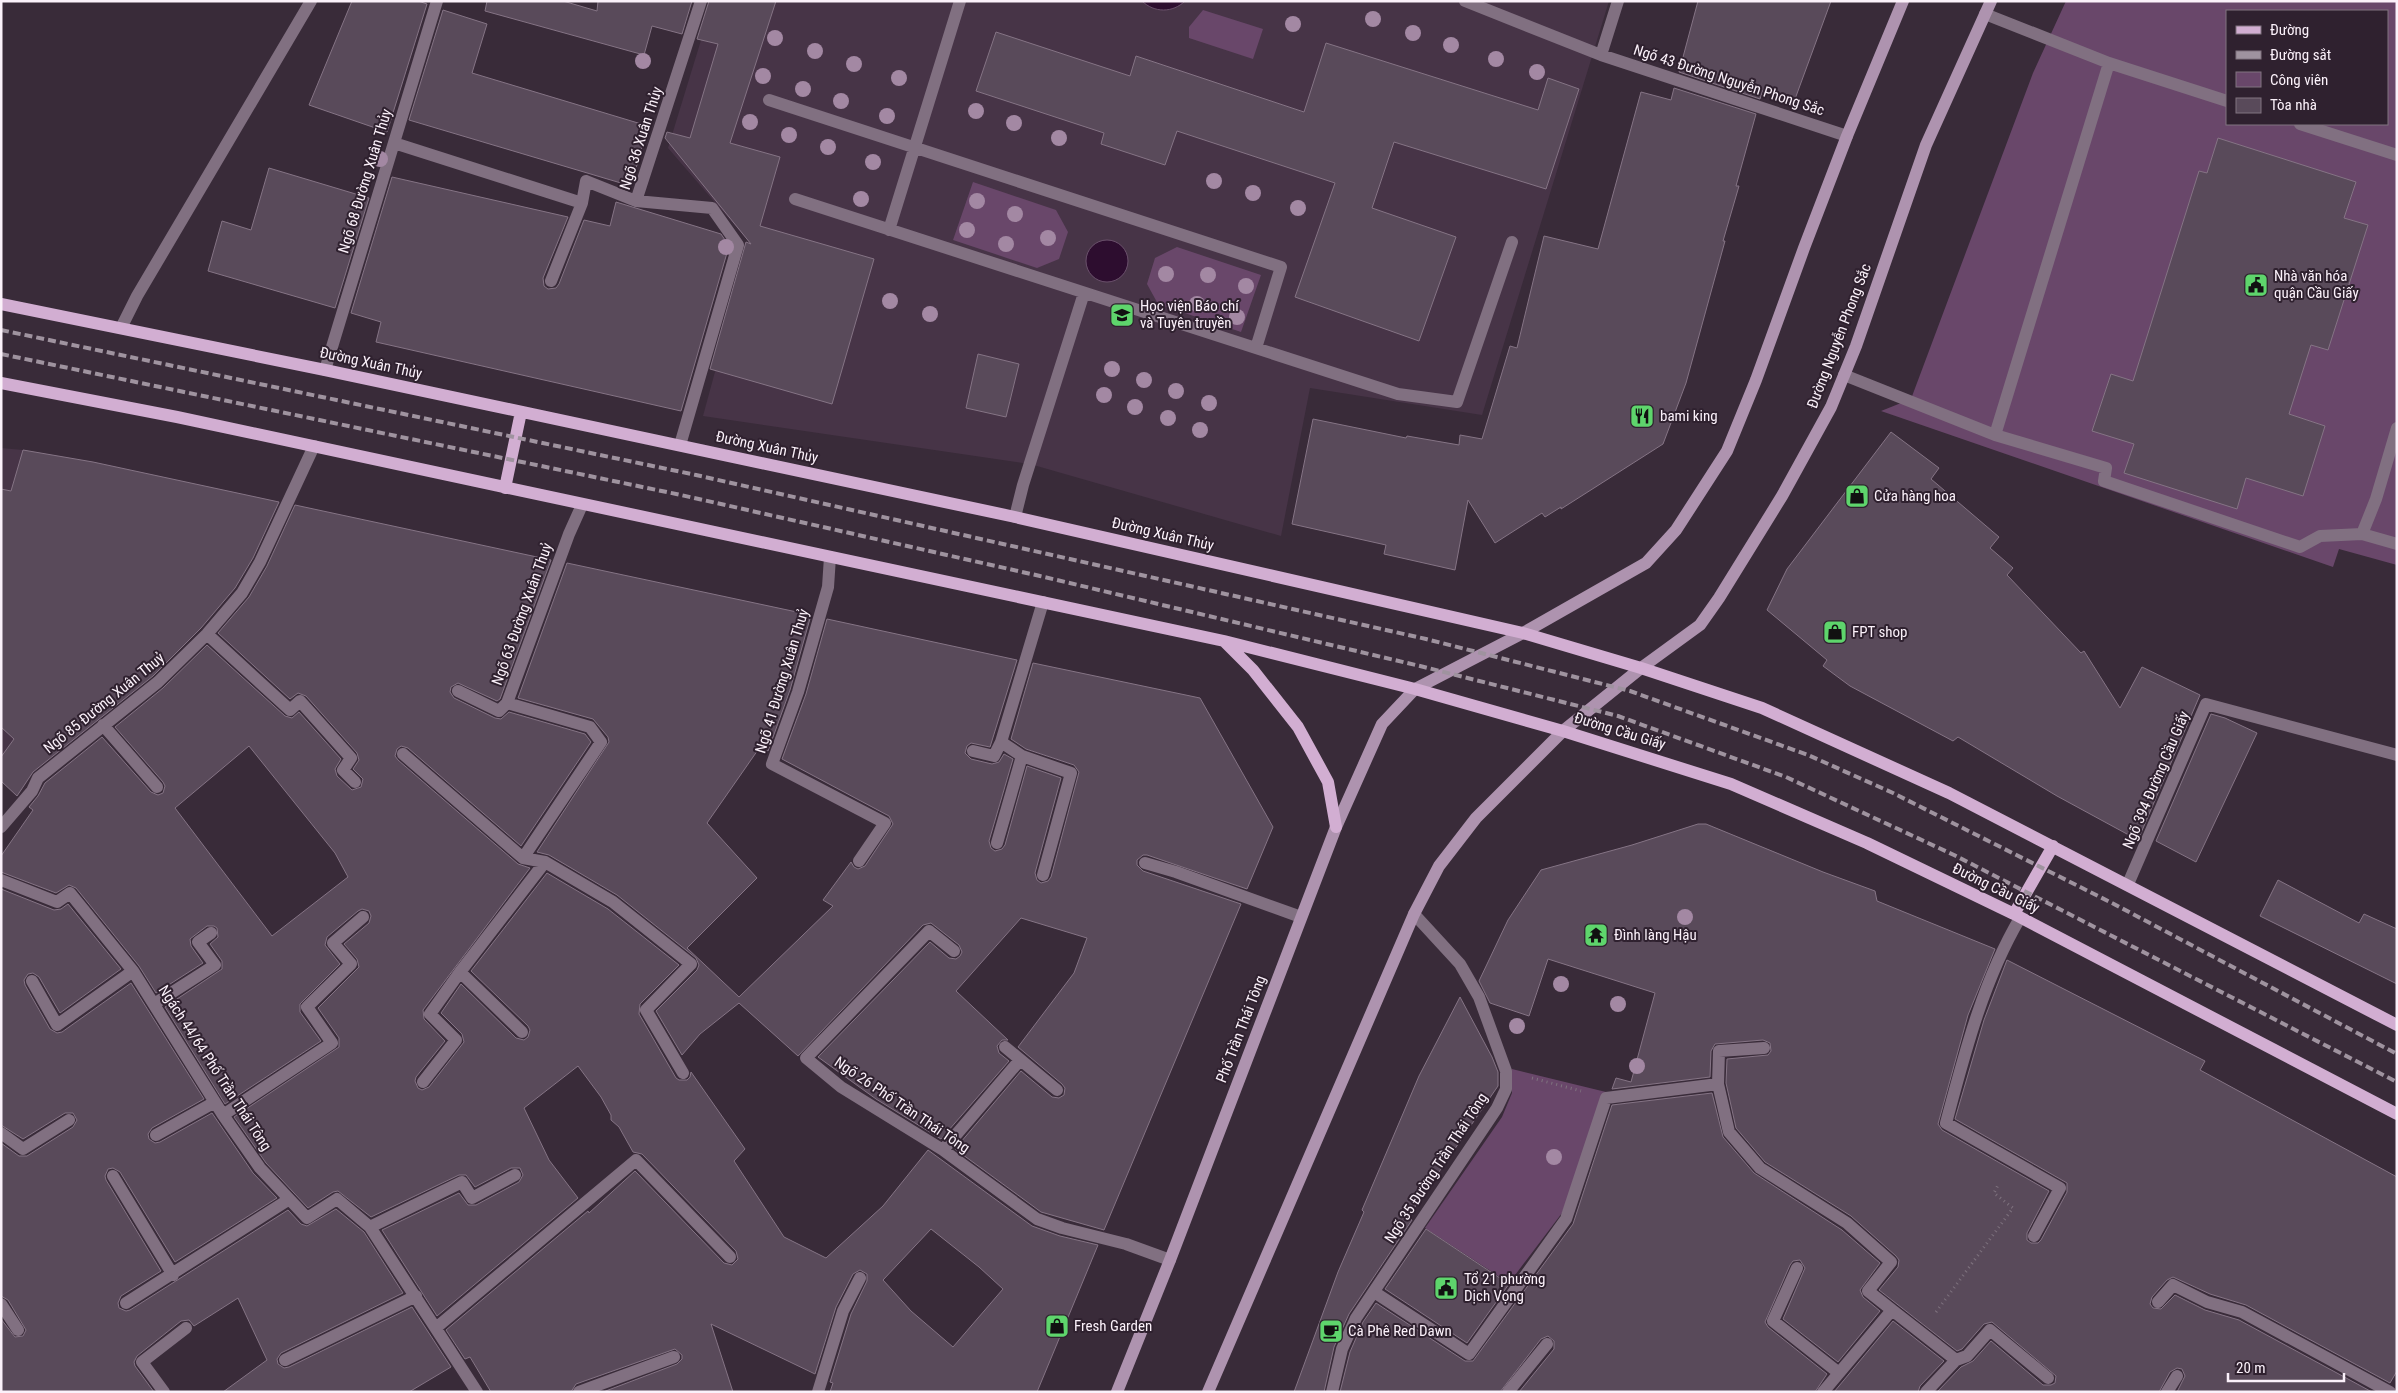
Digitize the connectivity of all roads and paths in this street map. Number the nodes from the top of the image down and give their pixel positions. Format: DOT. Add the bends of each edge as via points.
graph roads {
  1 [pos="311,1"];
  2 [pos="437,1"];
  3 [pos="701,1"];
  4 [pos="960,1"];
  5 [pos="1464,1"];
  6 [pos="1618,1"];
  7 [pos="1903,1"];
  8 [pos="1991,1"];
  9 [pos="1985,14"];
  10 [pos="1601,55"];
  11 [pos="2110,63"];
  12 [pos="769,100"];
  13 [pos="2226,100"];
  14 [pos="2303,125"];
  15 [pos="1847,136"];
  16 [pos="394,143"];
  17 [pos="915,146"];
  18 [pos="2397,154"];
  19 [pos="795,199"];
  20 [pos="636,201"];
  21 [pos="582,203"];
  22 [pos="889,230"];
  23 [pos="1512,242"];
  24 [pos="551,281"];
  25 [pos="1084,293"];
  26 [pos="1,304"];
  27 [pos="120,328"];
  28 [pos="1256,348"];
  29 [pos="325,370"];
  30 [pos="1844,375"];
  31 [pos="1,384"];
  32 [pos="521,412"];
  33 [pos="2397,428"];
  34 [pos="1995,434"];
  35 [pos="314,446"];
  36 [pos="680,446"];
  37 [pos="505,488"];
  38 [pos="582,505"];
  39 [pos="1015,517"];
  40 [pos="2362,534"];
  41 [pos="2397,544"];
  42 [pos="830,557"];
  43 [pos="1043,602"];
  44 [pos="1523,633"];
  45 [pos="207,634"];
  46 [pos="1224,641"];
  47 [pos="1641,668"];
  48 [pos="1415,689"];
  49 [pos="458,691"];
  50 [pos="507,703"];
  51 [pos="103,725"];
  52 [pos="1563,730"];
  53 [pos="1001,742"];
  54 [pos="973,751"];
  55 [pos="403,754"];
  56 [pos="2397,755"];
  57 [pos="1022,756"];
  58 [pos="355,782"];
  59 [pos="156,787"];
  60 [pos="1,827"];
  61 [pos="1336,827"];
  62 [pos="997,843"];
  63 [pos="2053,846"];
  64 [pos="523,858"];
  65 [pos="860,861"];
  66 [pos="545,862"];
  67 [pos="1145,863"];
  68 [pos="1043,875"];
  69 [pos="1,880"];
  70 [pos="2128,884"];
  71 [pos="1414,914"];
  72 [pos="2017,916"];
  73 [pos="363,917"];
  74 [pos="1302,917"];
  75 [pos="211,933"];
  76 [pos="954,952"];
  77 [pos="133,971"];
  78 [pos="460,972"];
  79 [pos="32,982"];
  80 [pos="154,1004"];
  81 [pos="2397,1025"];
  82 [pos="522,1032"];
  83 [pos="1005,1047"];
  84 [pos="1764,1048"];
  85 [pos="1020,1060"];
  86 [pos="1506,1071"];
  87 [pos="683,1073"];
  88 [pos="423,1082"];
  89 [pos="1718,1084"];
  90 [pos="1057,1090"];
  91 [pos="1606,1098"];
  92 [pos="215,1102"];
  93 [pos="2397,1114"];
  94 [pos="223,1115"];
  95 [pos="70,1120"];
  96 [pos="1,1133"];
  97 [pos="156,1135"];
  98 [pos="943,1150"];
  99 [pos="2011,1160"];
  100 [pos="515,1175"];
  101 [pos="113,1176"];
  102 [pos="288,1200"];
  103 [pos="370,1227"];
  104 [pos="2034,1236"];
  105 [pos="730,1257"];
  106 [pos="1170,1260"];
  107 [pos="1797,1268"];
  108 [pos="173,1275"];
  109 [pos="860,1278"];
  110 [pos="1374,1292"];
  111 [pos="416,1296"];
  112 [pos="2158,1302"];
  113 [pos="126,1303"];
  114 [pos="1,1304"];
  115 [pos="1892,1310"];
  116 [pos="437,1327"];
  117 [pos="186,1328"];
  118 [pos="18,1330"];
  119 [pos="1921,1332"];
  120 [pos="1547,1344"];
  121 [pos="674,1357"];
  122 [pos="285,1360"];
  123 [pos="1956,1360"];
  124 [pos="1839,1373"];
  125 [pos="2177,1376"];
  126 [pos="2048,1378"];
  127 [pos="164,1392"];
  128 [pos="478,1392"];
  129 [pos="578,1392"];
  130 [pos="818,1392"];
  131 [pos="1116,1392"];
  132 [pos="1208,1392"];
  133 [pos="1332,1392"];
  134 [pos="1508,1392"];
  135 [pos="1823,1392"];
  136 [pos="1926,1392"];
  137 [pos="2167,1392"];
  138 [pos="2390,1392"];
  1 -- 27 [label="lane"];
  2 -- 16 [label="lane, Ngõ 68 Đường Xuân Thủy"];
  3 -- 20 [label="lane, Ngõ 36 Xuân Thủy"];
  4 -- 17 [label="lane"];
  5 -- 10 [label="lane, Ngõ 43 Đường Nguyễn Phong Sắc"];
  6 -- 10 [label="lane"];
  7 -- 15 [label="main road"];
  8 -- 9 [label="main road, Đường Nguyễn Phong Sắc"];
  9 -- 11 [label="lane"];
  9 -- 30 [label="main road, Đường Nguyễn Phong Sắc" via="1926,146"];
  10 -- 15 [label="lane, Ngõ 43 Đường Nguyễn Phong Sắc"];
  11 -- 13 [label="lane"];
  11 -- 34 [label="lane"];
  12 -- 17 [label="lane"];
  14 -- 18 [label="lane"];
  15 -- 44 [label="main road" via="1727,451 1699,497 1676,530 1646,563"];
  16 -- 21 [label="lane"];
  16 -- 29 [label="lane, Ngõ 68 Đường Xuân Thủy"];
  17 -- 22 [label="lane"];
  17 -- 28 [label="lane" via="1281,267"];
  19 -- 22 [label="lane"];
  20 -- 21 [label="lane" via="586,181"];
  20 -- 36 [label="lane, Ngõ 36 Xuân Thủy" via="712,208 738,245"];
  21 -- 24 [label="lane"];
  22 -- 25 [label="lane"];
  23 -- 28 [label="lane" via="1457,402 1398,394"];
  25 -- 28 [label="lane"];
  25 -- 39 [label="lane"];
  26 -- 27 [label="main road, Đường Xuân Thủy"];
  27 -- 29 [label="main road, Đường Xuân Thủy"];
  29 -- 32 [label="main road, Đường Xuân Thủy"];
  30 -- 34 [label="lane"];
  30 -- 47 [label="main road, Đường Nguyễn Phong Sắc" via="1831,407 1782,496 1719,598 1700,625"];
  31 -- 35 [label="main road"];
  32 -- 36 [label="main road, Đường Xuân Thủy"];
  32 -- 37 [label="main road"];
  33 -- 40 [label="lane"];
  34 -- 40 [label="lane" via="2106,468 2104,481 2300,547 2320,536"];
  35 -- 37 [label="main road"];
  35 -- 45 [label="lane, Ngõ 85 Đường Xuân Thuỷ" via="242,593"];
  36 -- 39 [label="main road, Đường Xuân Thủy"];
  37 -- 38 [label="main road"];
  38 -- 42 [label="main road"];
  38 -- 50 [label="lane, Ngõ 63 Đường Xuân Thuỷ"];
  39 -- 44 [label="main road, Đường Xuân Thủy"];
  40 -- 41 [label="lane"];
  42 -- 43 [label="main road"];
  42 -- 65 [label="lane, Ngõ 41 Đường Xuân Thuỷ" via="828,587 798,692 772,764 885,823"];
  43 -- 46 [label="main road"];
  43 -- 53 [label="lane"];
  44 -- 47 [label="main road, Đường Xuân Thủy"];
  44 -- 48 [label="main road, Phố Trần Thái Tông"];
  45 -- 51 [label="lane, Ngõ 85 Đường Xuân Thuỷ" via="158,682"];
  45 -- 58 [label="lane" via="290,710 300,701 351,758 343,770"];
  46 -- 48 [label="main road"];
  46 -- 61 [label="main road" via="1253,670 1298,727 1328,782"];
  47 -- 52 [label="main road, Đường Nguyễn Phong Sắc"];
  47 -- 63 [label="main road" via="1762,708 1949,793"];
  48 -- 52 [label="main road, Đường Cầu Giấy"];
  48 -- 61 [label="main road, Phố Trần Thái Tông" via="1382,724"];
  49 -- 50 [label="lane" via="498,711"];
  50 -- 64 [label="lane, Ngõ 63 Đường Xuân Thuỷ" via="590,727 601,742"];
  51 -- 59 [label="lane"];
  51 -- 60 [label="lane, Ngõ 85 Đường Xuân Thuỷ" via="38,778 32,791"];
  52 -- 71 [label="main road" via="1476,818 1439,866"];
  52 -- 72 [label="main road, Đường Cầu Giấy" via="1731,784 1867,843"];
  53 -- 54 [label="lane" via="994,756"];
  53 -- 57 [label="lane"];
  55 -- 64 [label="lane"];
  56 -- 70 [label="lane, Ngõ 394 Đường Cầu Giấy" via="2206,704"];
  57 -- 62 [label="lane"];
  57 -- 68 [label="lane" via="1071,773"];
  61 -- 74 [label="main road, Phố Trần Thái Tông"];
  63 -- 70 [label="main road"];
  63 -- 72 [label="main road"];
  64 -- 66 [label="lane"];
  66 -- 78 [label="lane"];
  66 -- 87 [label="lane" via="613,902 691,964 646,1010"];
  67 -- 74 [label="lane"];
  69 -- 77 [label="lane, Ngách 44/64 Phố Trần Thái Tông" via="57,902 70,893"];
  70 -- 81 [label="main road"];
  71 -- 86 [label="lane, Ngõ 35 Đường Trần Thái Tông" via="1460,964 1479,997"];
  71 -- 132 [label="main road"];
  72 -- 93 [label="main road, Đường Cầu Giấy"];
  72 -- 99 [label="lane" via="1971,1029 1946,1123"];
  73 -- 94 [label="lane" via="333,943 351,964 307,1008 332,1043"];
  74 -- 106 [label="main road, Phố Trần Thái Tông"];
  75 -- 80 [label="lane" via="198,942 215,965"];
  76 -- 98 [label="lane, Ngõ 26 Phố Trần Thái Tông" via="929,930 806,1058 842,1087"];
  77 -- 79 [label="lane" via="57,1026"];
  77 -- 80 [label="lane, Ngách 44/64 Phố Trần Thái Tông"];
  78 -- 82 [label="lane"];
  78 -- 88 [label="lane" via="430,1014 456,1040"];
  80 -- 92 [label="lane, Ngách 44/64 Phố Trần Thái Tông"];
  83 -- 85 [label="lane"];
  84 -- 89 [label="lane" via="1719,1051"];
  85 -- 90 [label="lane"];
  85 -- 98 [label="lane"];
  86 -- 91 [label="path"];
  86 -- 110 [label="lane, Ngõ 35 Đường Trần Thái Tông" via="1506,1089 1501,1101"];
  89 -- 91 [label="lane"];
  89 -- 115 [label="lane" via="1729,1132 1760,1168 1847,1222 1891,1262 1868,1291"];
  91 -- 110 [label="lane" via="1566,1219 1469,1354"];
  92 -- 94 [label="lane, Ngách 44/64 Phố Trần Thái Tông"];
  92 -- 97 [label="lane"];
  94 -- 102 [label="lane, Ngách 44/64 Phố Trần Thái Tông" via="260,1168"];
  95 -- 96 [label="lane" via="23,1149"];
  98 -- 106 [label="lane, Ngõ 26 Phố Trần Thái Tông" via="1038,1219"];
  99 -- 104 [label="lane" via="2060,1188"];
  99 -- 119 [label="path" via="1994,1193 2014,1208"];
  100 -- 103 [label="lane" via="472,1198 462,1182"];
  101 -- 108 [label="lane"];
  102 -- 103 [label="lane, Ngách 44/64 Phố Trần Thái Tông" via="307,1218 337,1199"];
  102 -- 108 [label="lane"];
  103 -- 111 [label="lane, Ngách 44/64 Phố Trần Thái Tông"];
  105 -- 116 [label="lane" via="636,1160"];
  106 -- 131 [label="main road, Phố Trần Thái Tông"];
  107 -- 124 [label="lane" via="1773,1321"];
  108 -- 113 [label="lane"];
  109 -- 130 [label="lane" via="843,1311"];
  110 -- 133 [label="lane, Ngõ 35 Đường Trần Thái Tông" via="1356,1318 1342,1349"];
  111 -- 116 [label="lane, Ngách 44/64 Phố Trần Thái Tông"];
  111 -- 122 [label="lane"];
  112 -- 138 [label="lane" via="2173,1285 2207,1302 2242,1312"];
  114 -- 118 [label="lane"];
  115 -- 119 [label="lane"];
  115 -- 124 [label="lane"];
  116 -- 128 [label="lane, Ngách 44/64 Phố Trần Thái Tông"];
  117 -- 127 [label="lane" via="142,1362"];
  119 -- 123 [label="lane"];
  120 -- 134 [label="lane"];
  121 -- 129 [label="lane"];
  123 -- 126 [label="lane" via="1967,1356 1990,1330"];
  123 -- 136 [label="lane"];
  124 -- 135 [label="lane"];
  125 -- 137 [label="lane"];
}
